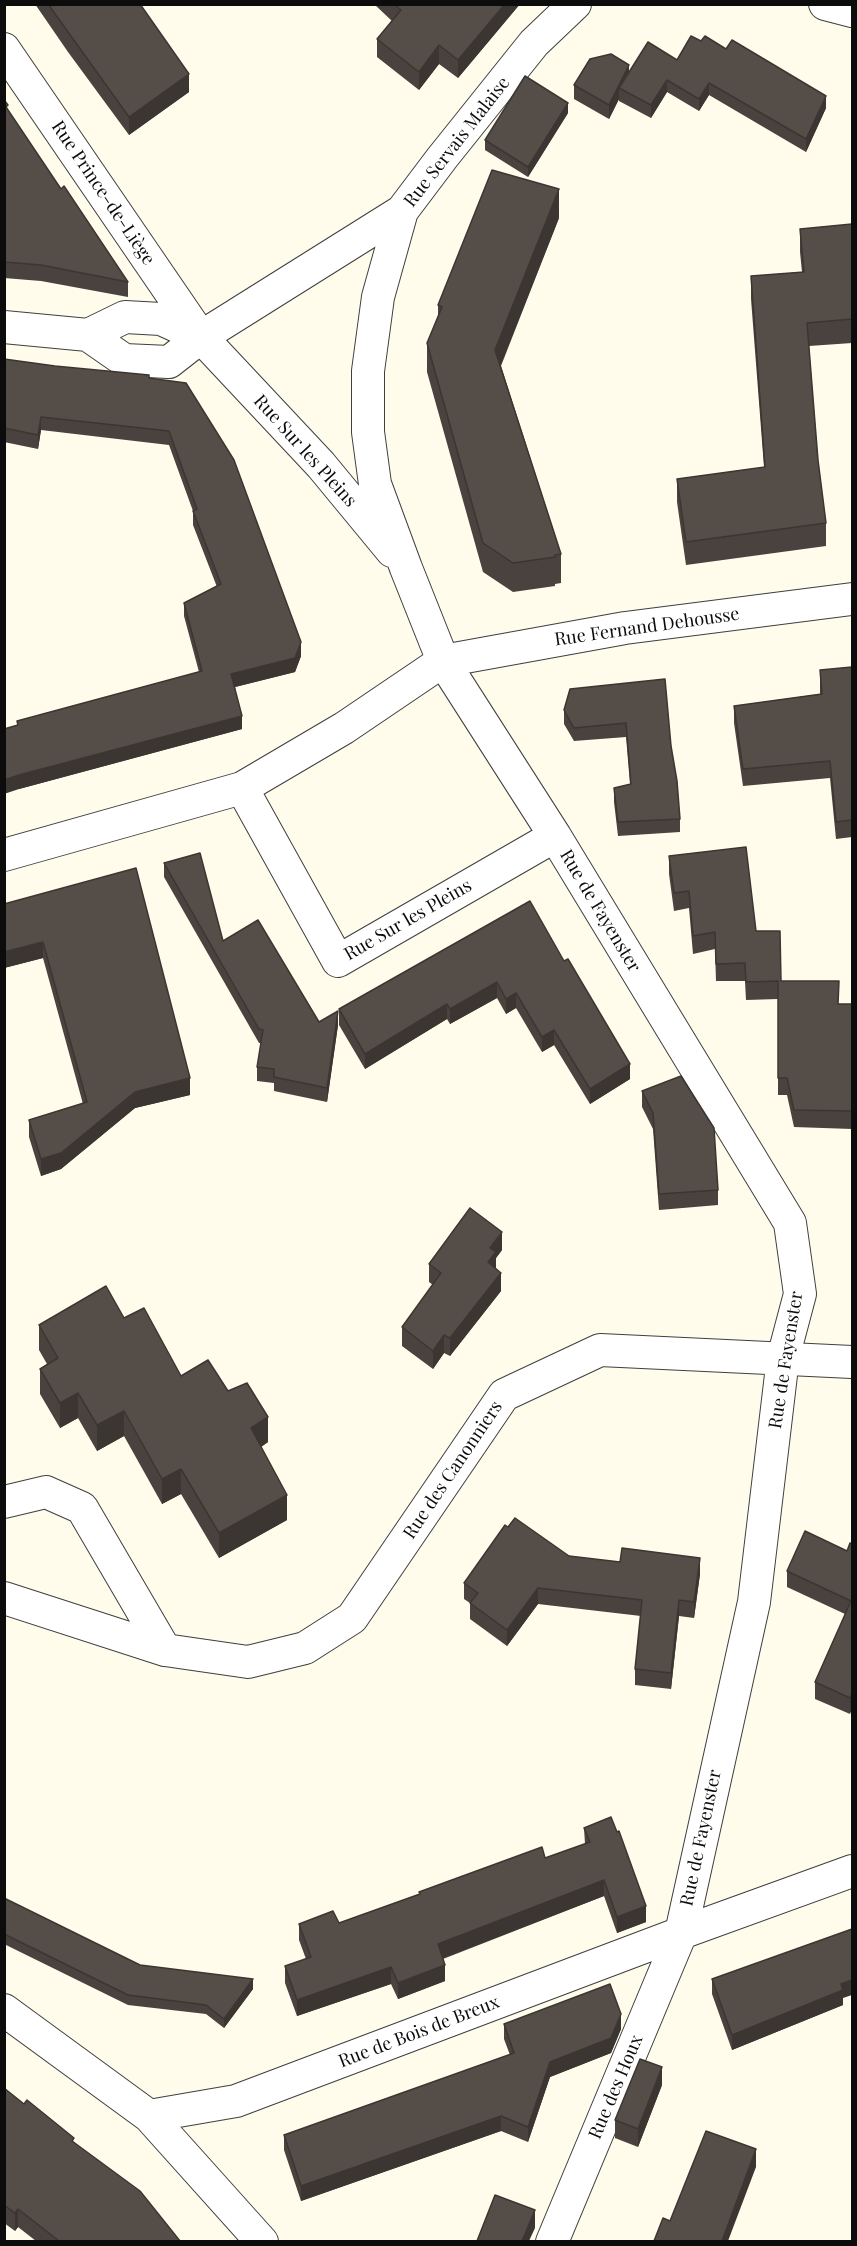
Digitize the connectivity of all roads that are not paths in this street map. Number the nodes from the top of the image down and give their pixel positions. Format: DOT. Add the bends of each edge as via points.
graph roads {
  1 [pos="575,4"];
  2 [pos="825,4"];
  3 [pos="852,11"];
  4 [pos="4,49"];
  5 [pos="402,211"];
  6 [pos="4,327"];
  7 [pos="88,335"];
  8 [pos="201,337"];
  9 [pos="406,568"];
  10 [pos="852,599"];
  11 [pos="443,661"];
  12 [pos="242,788"];
  13 [pos="555,836"];
  14 [pos="4,855"];
  15 [pos="783,1358"];
  16 [pos="852,1362"];
  17 [pos="4,1502"];
  18 [pos="4,1599"];
  19 [pos="165,1650"];
  20 [pos="852,1870"];
  21 [pos="681,1933"];
  22 [pos="4,2010"];
  23 [pos="149,2116"];
  24 [pos="262,2241"];
  25 [pos="552,2241"];
  1 -- 5 [label="street, Rue Servais Malaise" via="534,43"];
  2 -- 3 [label="street"];
  4 -- 8 [label="street, Rue Prince-de-Liège"];
  5 -- 8 [label="street, Rue Servais Malaise"];
  5 -- 9 [label="street, Rue Sur les Pleins" via="378,297 368,372 368,432 375,484"];
  6 -- 7 [label="street"];
  7 -- 8 [label="street" via="125,317 161,319"];
  7 -- 8 [label="street, Rue Servais Malaise" via="124,360 169,362"];
  8 -- 9 [label="street, Rue Sur les Pleins" via="321,465"];
  9 -- 11 [label="street, Rue Sur les Pleins"];
  10 -- 11 [label="street, Rue Fernand Dehousse" via="625,628"];
  11 -- 12 [label="street" via="344,728"];
  11 -- 13 [label="street, Rue de Fayenster"];
  12 -- 13 [label="street, Rue Sur les Pleins" via="338,961"];
  12 -- 14 [label="street"];
  13 -- 15 [label="street, Rue de Fayenster" via="790,1223 800,1294"];
  15 -- 16 [label="street, Rue des Canonniers"];
  15 -- 19 [label="street, Rue des Canonniers" via="600,1350 504,1395 352,1618 304,1648 248,1662"];
  15 -- 21 [label="street, Rue de Fayenster" via="754,1602"];
  17 -- 19 [label="street" via="46,1492 82,1508"];
  18 -- 19 [label="street, Rue des Canonniers"];
  20 -- 21 [label="street, Rue de Bois de Breux"];
  21 -- 23 [label="street, Rue de Bois de Breux" via="236,2101"];
  21 -- 25 [label="street, Rue des Houx"];
  22 -- 23 [label="street"];
  23 -- 24 [label="street"];
}
